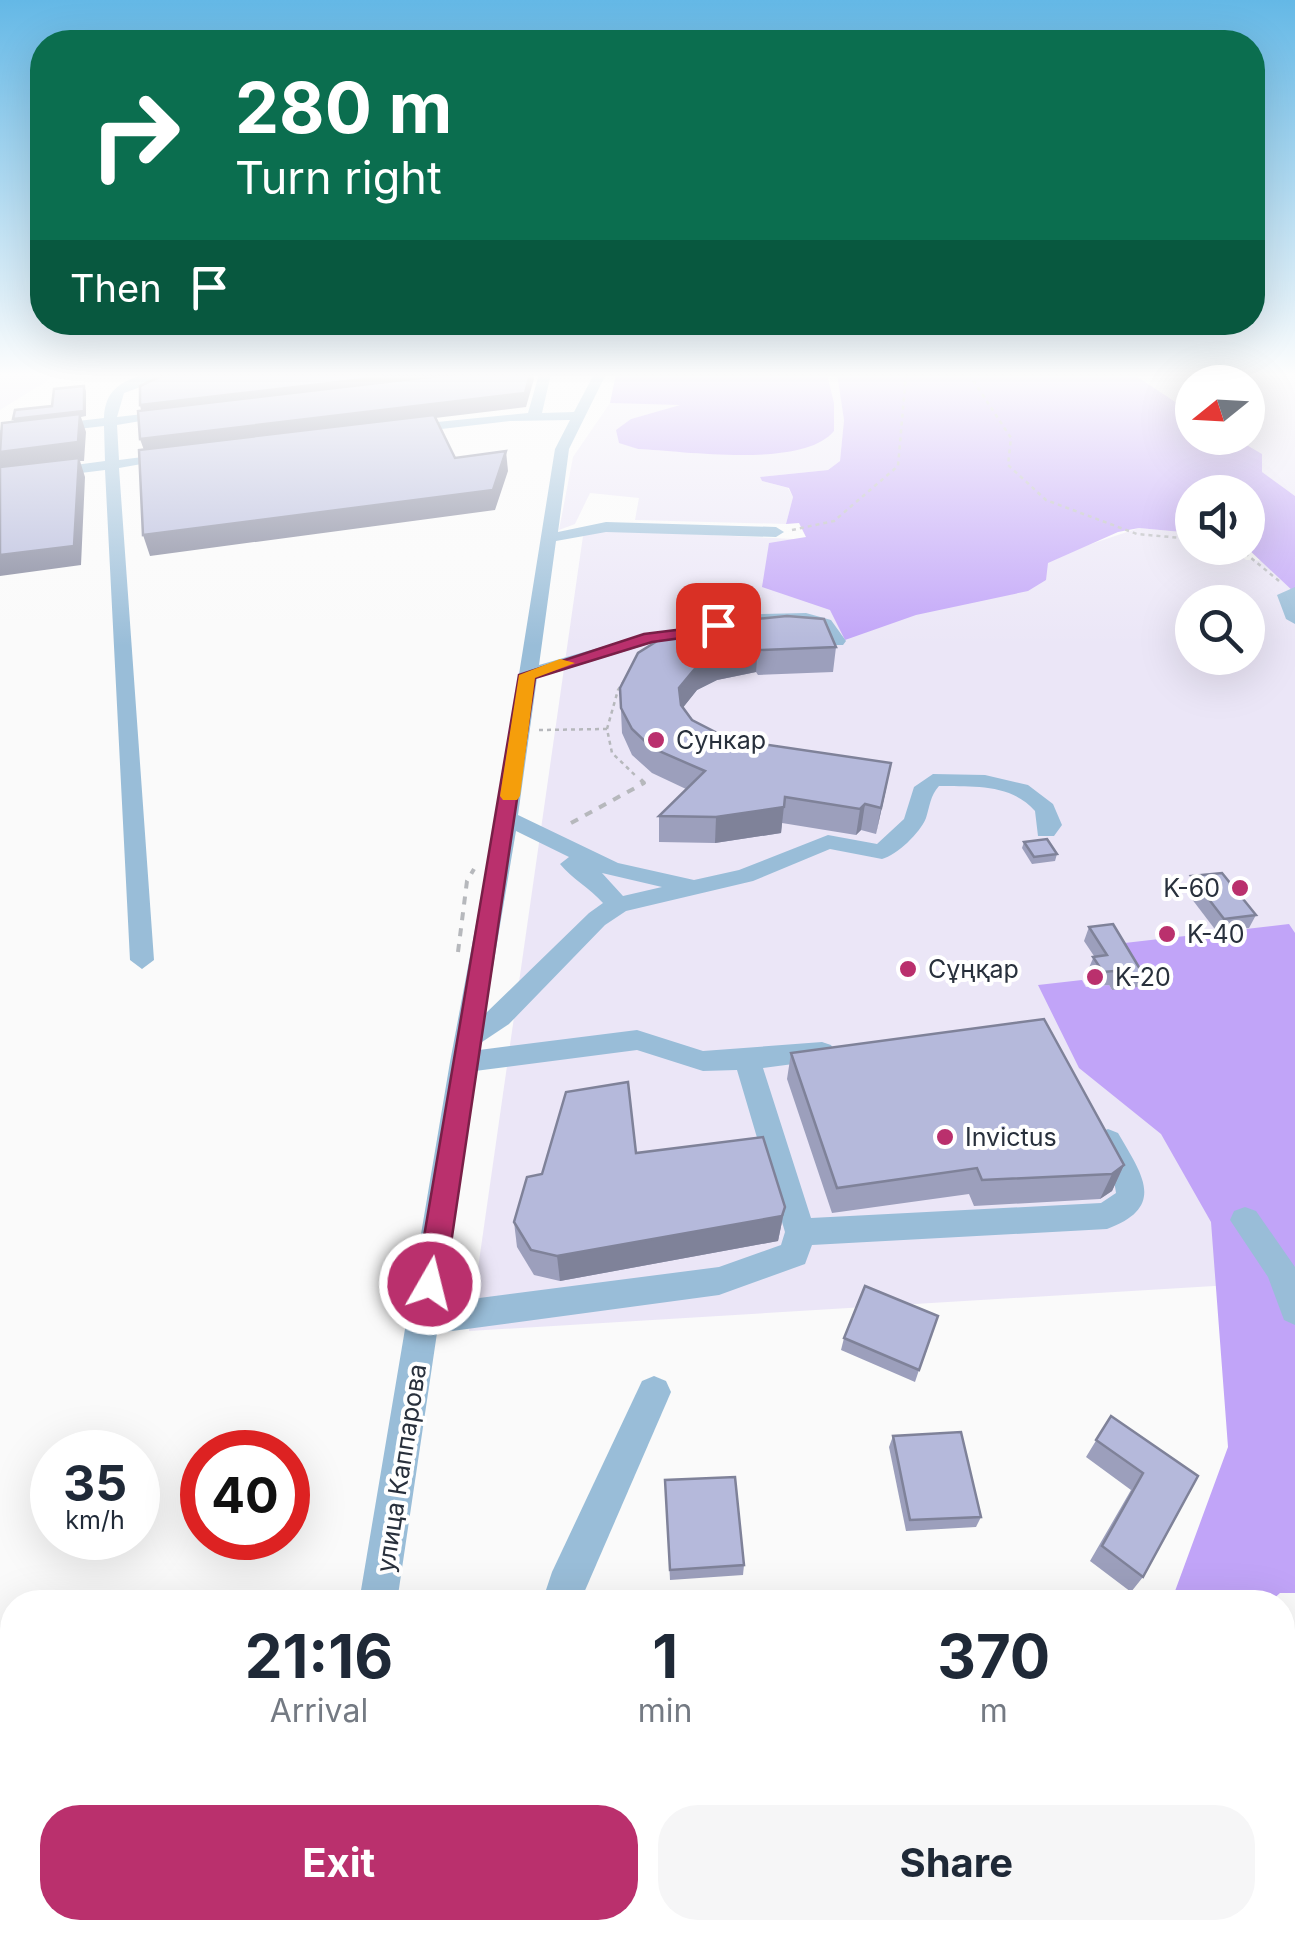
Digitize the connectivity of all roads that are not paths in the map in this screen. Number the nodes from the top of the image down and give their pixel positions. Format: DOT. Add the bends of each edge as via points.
graph roads {
  1 [pos="112,465"];
  2 [pos="116,465"];
  3 [pos="559,465"];
  4 [pos="0,479"];
  5 [pos="776,532"];
  6 [pos="548,538"];
  7 [pos="1293,591"];
  8 [pos="1295,619"];
  9 [pos="837,642"];
  10 [pos="527,675"];
  11 [pos="506,823"];
  12 [pos="1046,830"];
  13 [pos="701,888"];
  14 [pos="618,905"];
  15 [pos="142,960"];
  16 [pos="845,1049"];
  17 [pos="466,1050"];
  18 [pos="748,1060"];
  19 [pos="1094,1116"];
  20 [pos="1245,1220"];
  21 [pos="800,1232"];
  22 [pos="1295,1310"];
  23 [pos="425,1320"];
  24 [pos="654,1392"];
  25 [pos="380,1590"];
  26 [pos="564,1590"];
  1 -- 2 [label="street"];
  1 -- 4 [label="street"];
  1 -- 15 [label="street"];
  3 -- 6 [label="street, улица Каппарова"];
  5 -- 6 [label="street" via="606,527"];
  6 -- 10 [label="street, улица Каппарова"];
  7 -- 8 [label="street" via="1286,605"];
  9 -- 10 [label="street" via="825,624 806,618 726,620 713,630 650,638"];
  10 -- 11 [label="street, улица Каппарова"];
  11 -- 13 [label="street" via="612,868"];
  11 -- 14 [label="street" via="582,870"];
  11 -- 17 [label="street, улица Каппарова"];
  12 -- 13 [label="street" via="1049,812 1040,800 1001,782 933,780 914,820 882,852 828,842"];
  13 -- 14 [label="street"];
  14 -- 17 [label="street" via="597,918"];
  16 -- 18 [label="street"];
  17 -- 18 [label="street" via="637,1040 684,1057"];
  17 -- 23 [label="street, улица Каппарова"];
  18 -- 21 [label="street"];
  19 -- 21 [label="street" via="1129,1179 1131,1198 1107,1216"];
  20 -- 22 [label="street" via="1281,1271"];
  21 -- 23 [label="street" via="794,1254 720,1281"];
  23 -- 25 [label="street, улица Каппарова"];
  24 -- 26 [label="street"];
}
